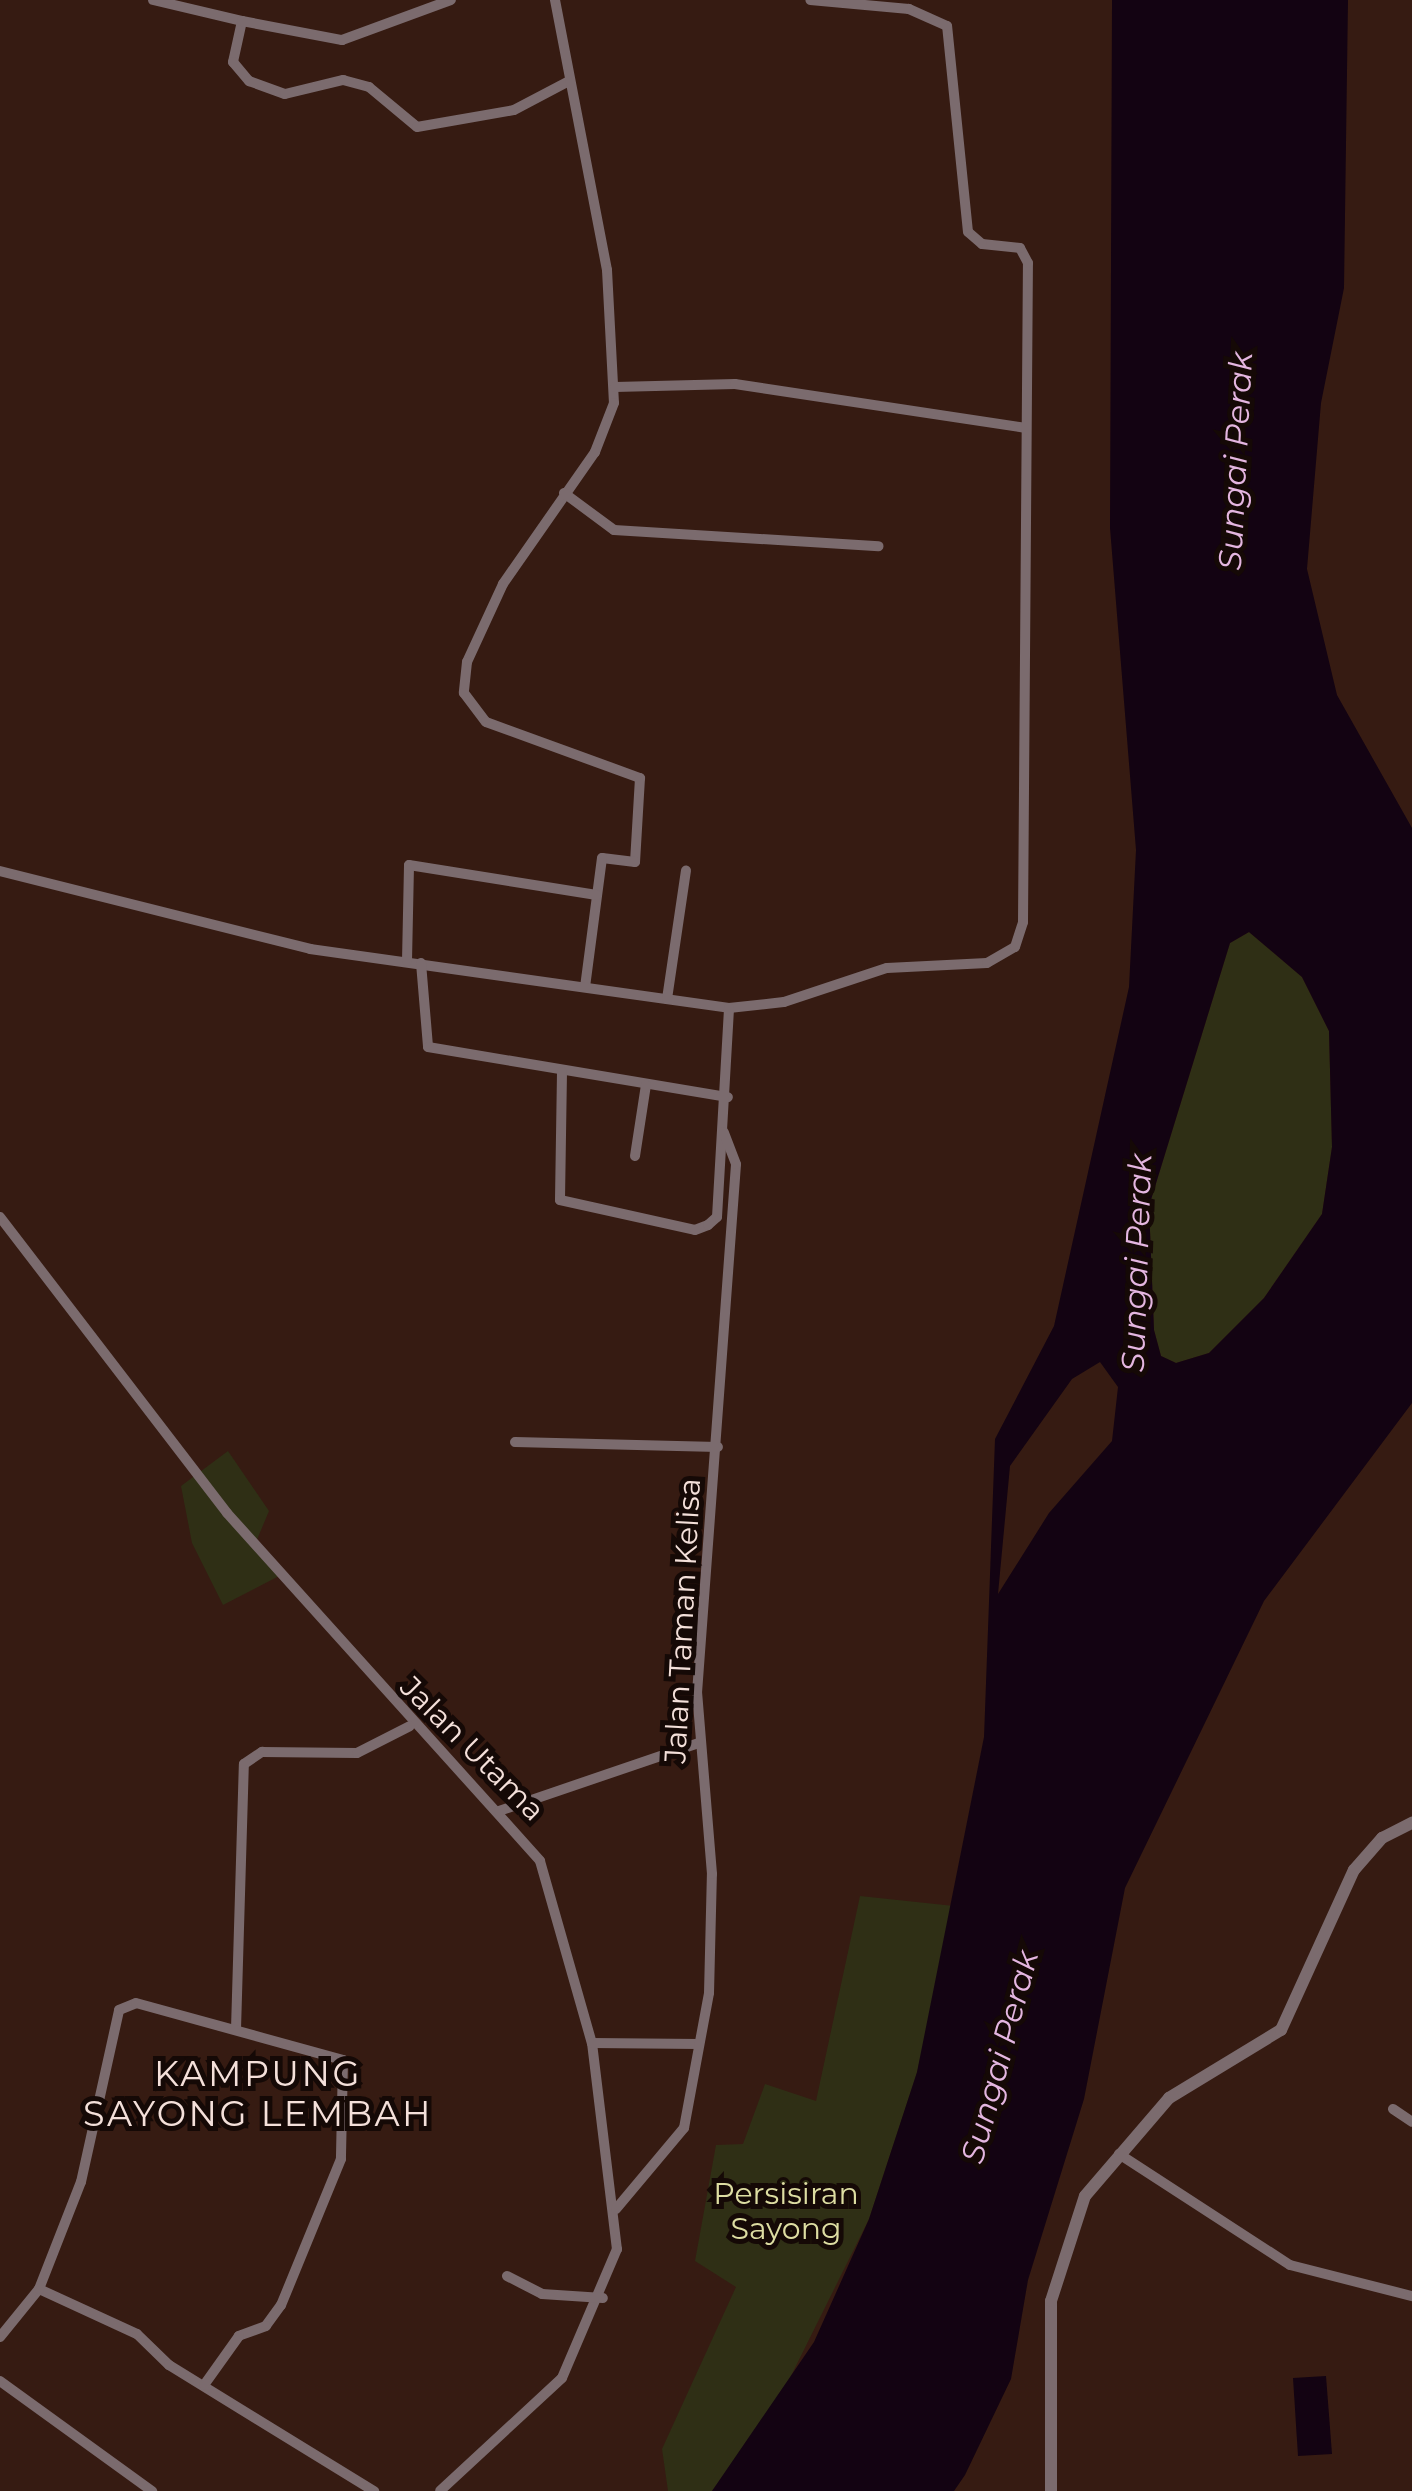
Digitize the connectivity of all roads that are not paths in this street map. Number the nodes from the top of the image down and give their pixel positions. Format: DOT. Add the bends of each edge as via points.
graph roads {
  1 [pos="153,0"];
  2 [pos="450,0"];
  3 [pos="554,0"];
  4 [pos="810,0"];
  5 [pos="242,21"];
  6 [pos="569,81"];
  7 [pos="615,387"];
  8 [pos="1025,428"];
  9 [pos="564,493"];
  10 [pos="878,546"];
  11 [pos="0,870"];
  12 [pos="686,870"];
  13 [pos="597,894"];
  14 [pos="407,961"];
  15 [pos="421,962"];
  16 [pos="585,986"];
  17 [pos="667,998"];
  18 [pos="729,1008"];
  19 [pos="562,1072"];
  20 [pos="646,1084"];
  21 [pos="728,1097"];
  22 [pos="724,1132"];
  23 [pos="635,1156"];
  24 [pos="0,1218"];
  25 [pos="515,1442"];
  26 [pos="718,1448"];
  27 [pos="410,1726"];
  28 [pos="698,1743"];
  29 [pos="500,1811"];
  30 [pos="1412,1823"];
  31 [pos="236,2029"];
  32 [pos="592,2042"];
  33 [pos="699,2044"];
  34 [pos="1393,2108"];
  35 [pos="1412,2122"];
  36 [pos="1119,2154"];
  37 [pos="616,2209"];
  38 [pos="508,2276"];
  39 [pos="38,2288"];
  40 [pos="1412,2296"];
  41 [pos="603,2298"];
  42 [pos="0,2337"];
  43 [pos="0,2382"];
  44 [pos="204,2385"];
  45 [pos="152,2491"];
  46 [pos="374,2491"];
  47 [pos="440,2491"];
  48 [pos="1051,2491"];
  1 -- 5 [label="street"];
  2 -- 5 [label="street" via="342,40"];
  3 -- 6 [label="street"];
  4 -- 8 [label="street" via="909,9 947,26 968,232 982,244 1020,248 1028,264"];
  5 -- 6 [label="street" via="233,62 242,77 285,94 343,80 369,87 417,126 514,110"];
  6 -- 7 [label="street" via="606,270"];
  7 -- 8 [label="street" via="735,384"];
  7 -- 9 [label="street" via="604,438"];
  8 -- 18 [label="street" via="1021,937 987,963 887,968 784,1002"];
  9 -- 10 [label="street" via="614,530"];
  9 -- 13 [label="street" via="482,624 464,692 486,722 640,778 634,862 602,858"];
  11 -- 14 [label="street" via="212,930"];
  12 -- 17 [label="street"];
  13 -- 14 [label="street" via="409,865"];
  13 -- 16 [label="street"];
  14 -- 15 [label="street"];
  15 -- 16 [label="street"];
  15 -- 19 [label="street" via="428,1047"];
  16 -- 17 [label="street"];
  17 -- 18 [label="street"];
  18 -- 21 [label="street"];
  19 -- 20 [label="street"];
  19 -- 22 [label="street" via="557,1187 568,1207 708,1226 717,1217"];
  20 -- 21 [label="street"];
  20 -- 23 [label="street"];
  21 -- 22 [label="street"];
  22 -- 26 [label="street, Jalan Taman Kelisa" via="736,1164"];
  24 -- 27 [label="street, Jalan Utama" via="227,1513"];
  25 -- 26 [label="street"];
  26 -- 28 [label="street, Jalan Taman Kelisa"];
  27 -- 29 [label="street, Jalan Utama"];
  27 -- 31 [label="street" via="357,1753 262,1752 244,1764"];
  28 -- 29 [label="street"];
  28 -- 33 [label="street, Jalan Taman Kelisa" via="712,1920"];
  29 -- 32 [label="street, Jalan Utama" via="540,1861"];
  30 -- 36 [label="street" via="1382,1838 1354,1870 1281,2030 1169,2098"];
  31 -- 39 [label="street" via="121,2007 81,2182"];
  31 -- 44 [label="street" via="343,2060 347,2112 341,2159 281,2304 266,2326 239,2336"];
  32 -- 33 [label="street"];
  32 -- 37 [label="street, Jalan Utama"];
  33 -- 37 [label="street, Jalan Taman Kelisa" via="684,2128"];
  34 -- 35 [label="street"];
  36 -- 40 [label="street" via="1290,2265"];
  36 -- 48 [label="street" via="1085,2196 1051,2301"];
  37 -- 41 [label="street, Jalan Utama" via="618,2249"];
  38 -- 41 [label="street" via="542,2294"];
  39 -- 42 [label="street"];
  39 -- 44 [label="street" via="137,2334"];
  41 -- 47 [label="street, Jalan Utama" via="577,2357 541,2404"];
  43 -- 45 [label="street"];
  44 -- 46 [label="street"];
}
